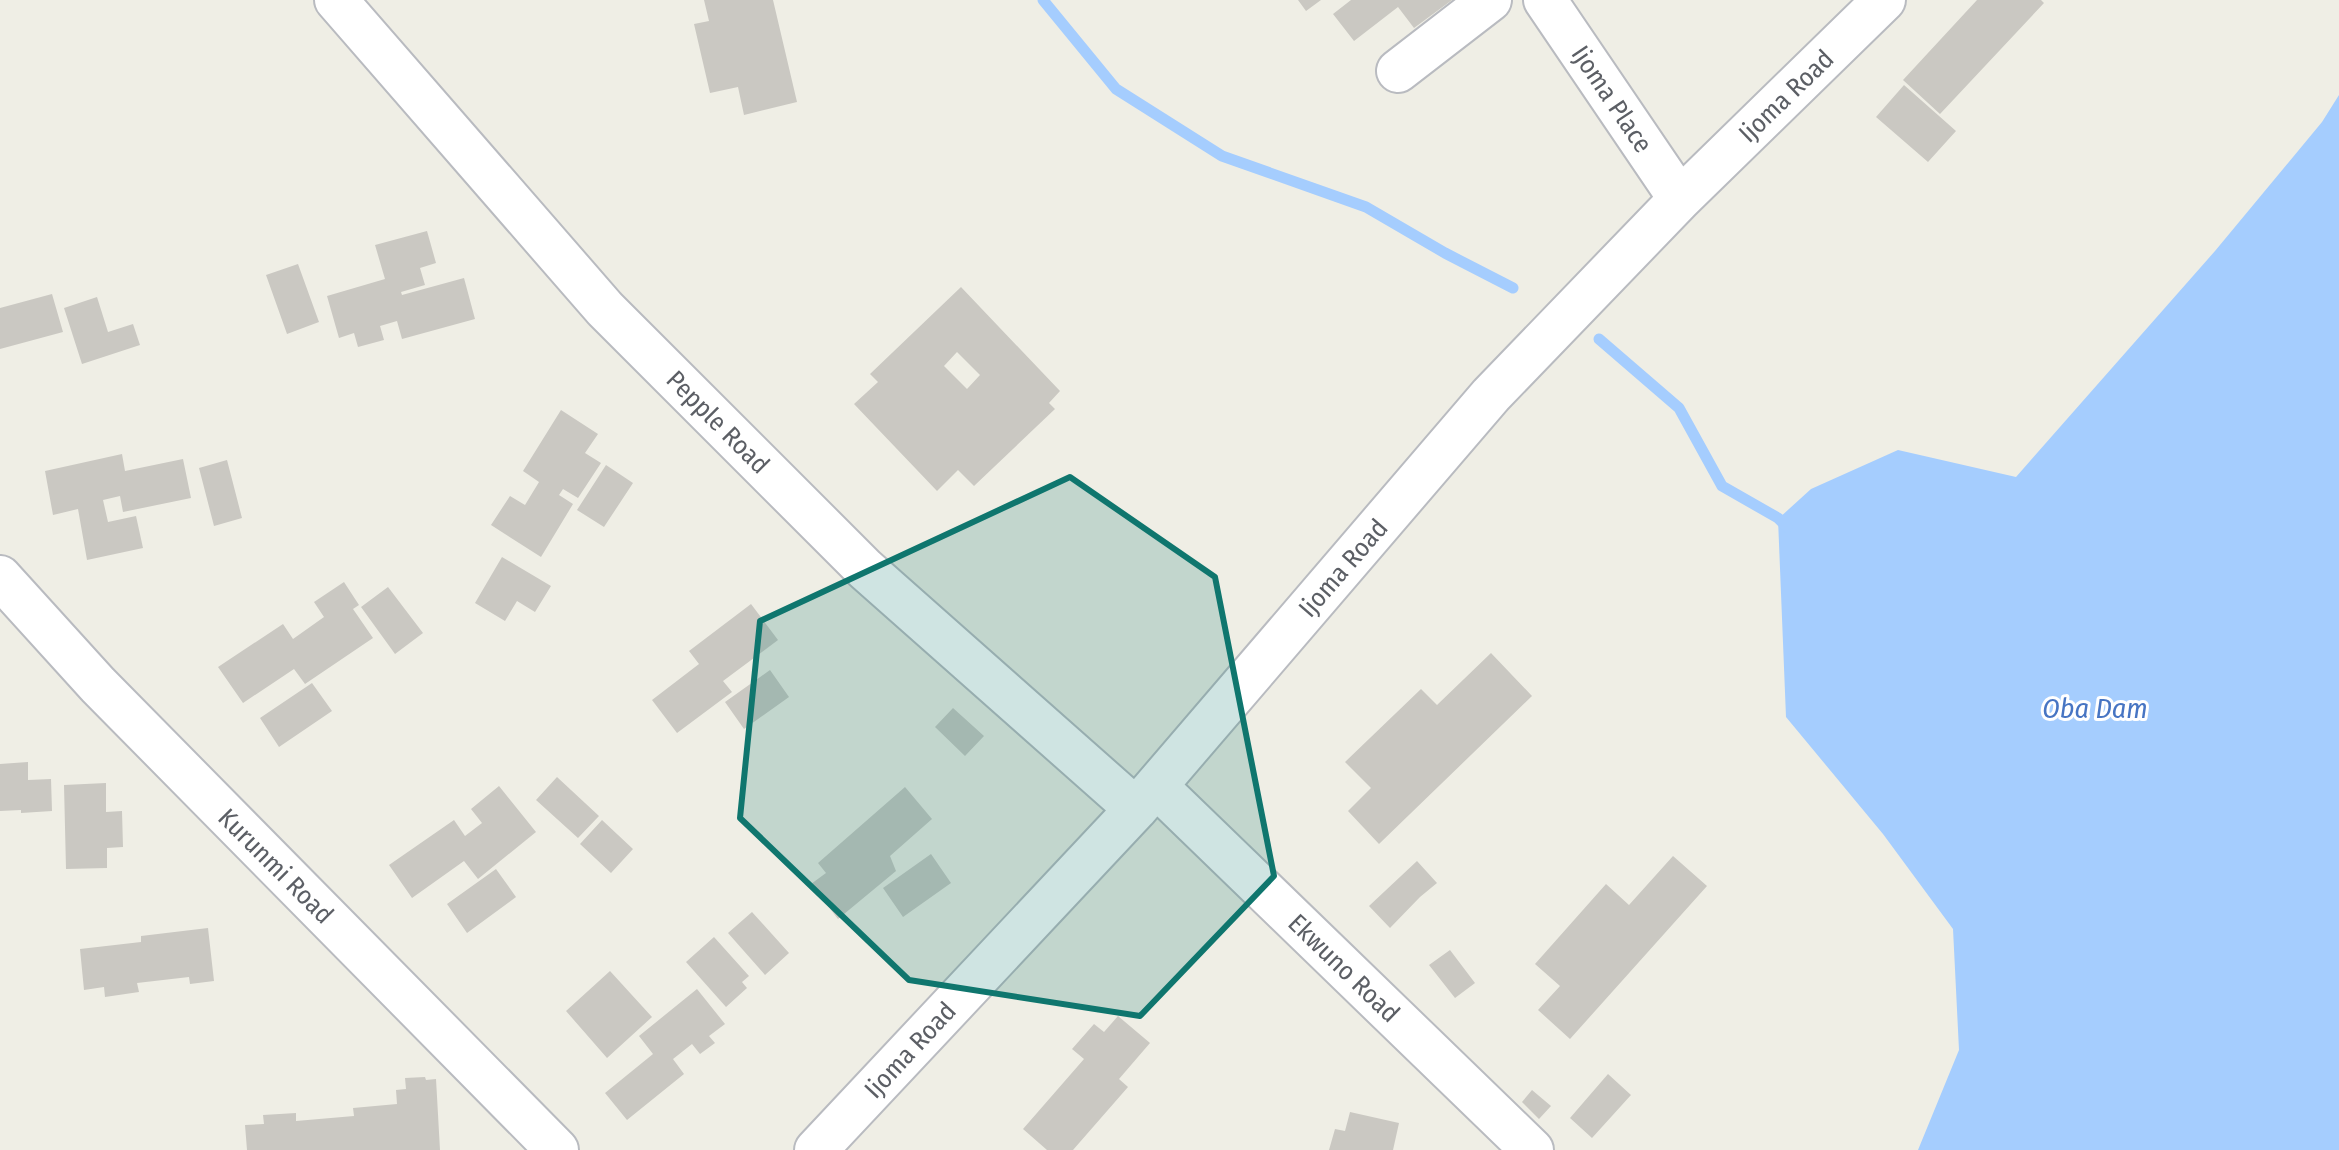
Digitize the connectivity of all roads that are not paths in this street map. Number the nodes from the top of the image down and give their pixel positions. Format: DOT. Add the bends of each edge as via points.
graph roads {
  1 [pos="336,0"];
  2 [pos="1490,0"];
  3 [pos="1545,0"];
  4 [pos="1884,0"];
  5 [pos="1398,71"];
  6 [pos="1680,199"];
  7 [pos="0,577"];
  8 [pos="1146,797"];
  9 [pos="557,1150"];
  10 [pos="816,1150"];
  11 [pos="1532,1150"];
  1 -- 8 [label="street, Pepple Road" via="605,309 865,569"];
  2 -- 5 [label="street"];
  3 -- 6 [label="street, Ijoma Place"];
  4 -- 6 [label="street, Ijoma Road"];
  6 -- 8 [label="street, Ijoma Road" via="1491,395"];
  7 -- 9 [label="street, Kurunmi Road" via="98,685"];
  8 -- 10 [label="street, Ijoma Road"];
  8 -- 11 [label="street, Ekwuno Road"];
}
